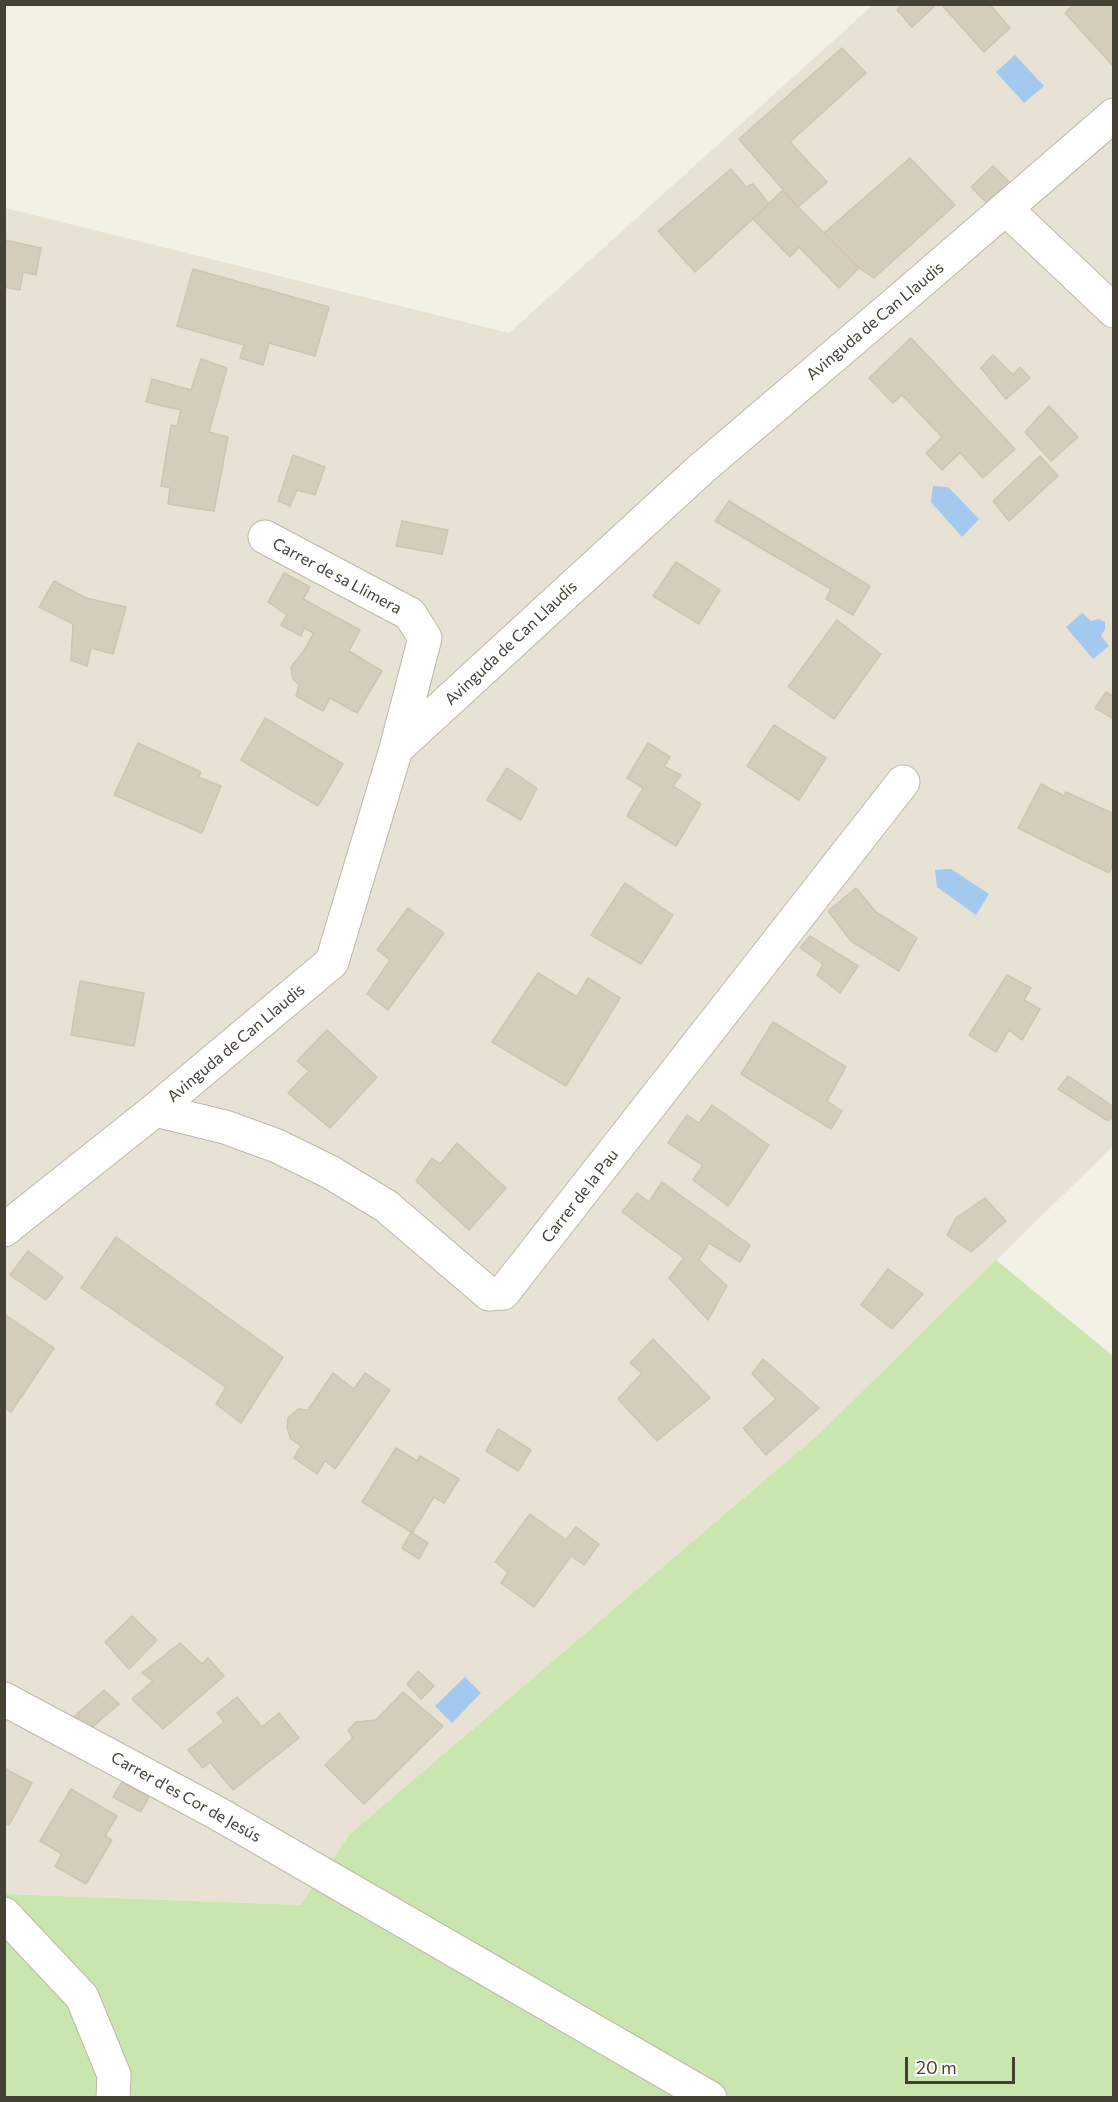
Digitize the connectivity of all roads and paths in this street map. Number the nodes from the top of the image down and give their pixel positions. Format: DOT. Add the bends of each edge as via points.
graph roads {
  1 [pos="1113,114"];
  2 [pos="1006,209"];
  3 [pos="1113,311"];
  4 [pos="265,537"];
  5 [pos="396,750"];
  6 [pos="903,782"];
  7 [pos="155,1110"];
  8 [pos="4,1230"];
  9 [pos="4,1699"];
  10 [pos="4,1914"];
  11 [pos="113,2097"];
  12 [pos="710,2097"];
  1 -- 2 [label="street, Avinguda de Can Llaudis"];
  2 -- 3 [label="street"];
  2 -- 5 [label="street, Avinguda de Can Llaudis" via="701,469"];
  4 -- 5 [label="street, Carrer de sa Llimera" via="410,614 425,638"];
  5 -- 7 [label="street, Avinguda de Can Llaudis" via="332,962"];
  6 -- 7 [label="street, Carrer de la Pau" via="503,1293 489,1294 386,1206 330,1172 277,1146 225,1127"];
  7 -- 8 [label="street, Avinguda de Can Llaudis"];
  9 -- 12 [label="street, Carrer d'es Cor de Jesús" via="217,1813"];
  10 -- 11 [label="street" via="82,1997 114,2075"];
}
